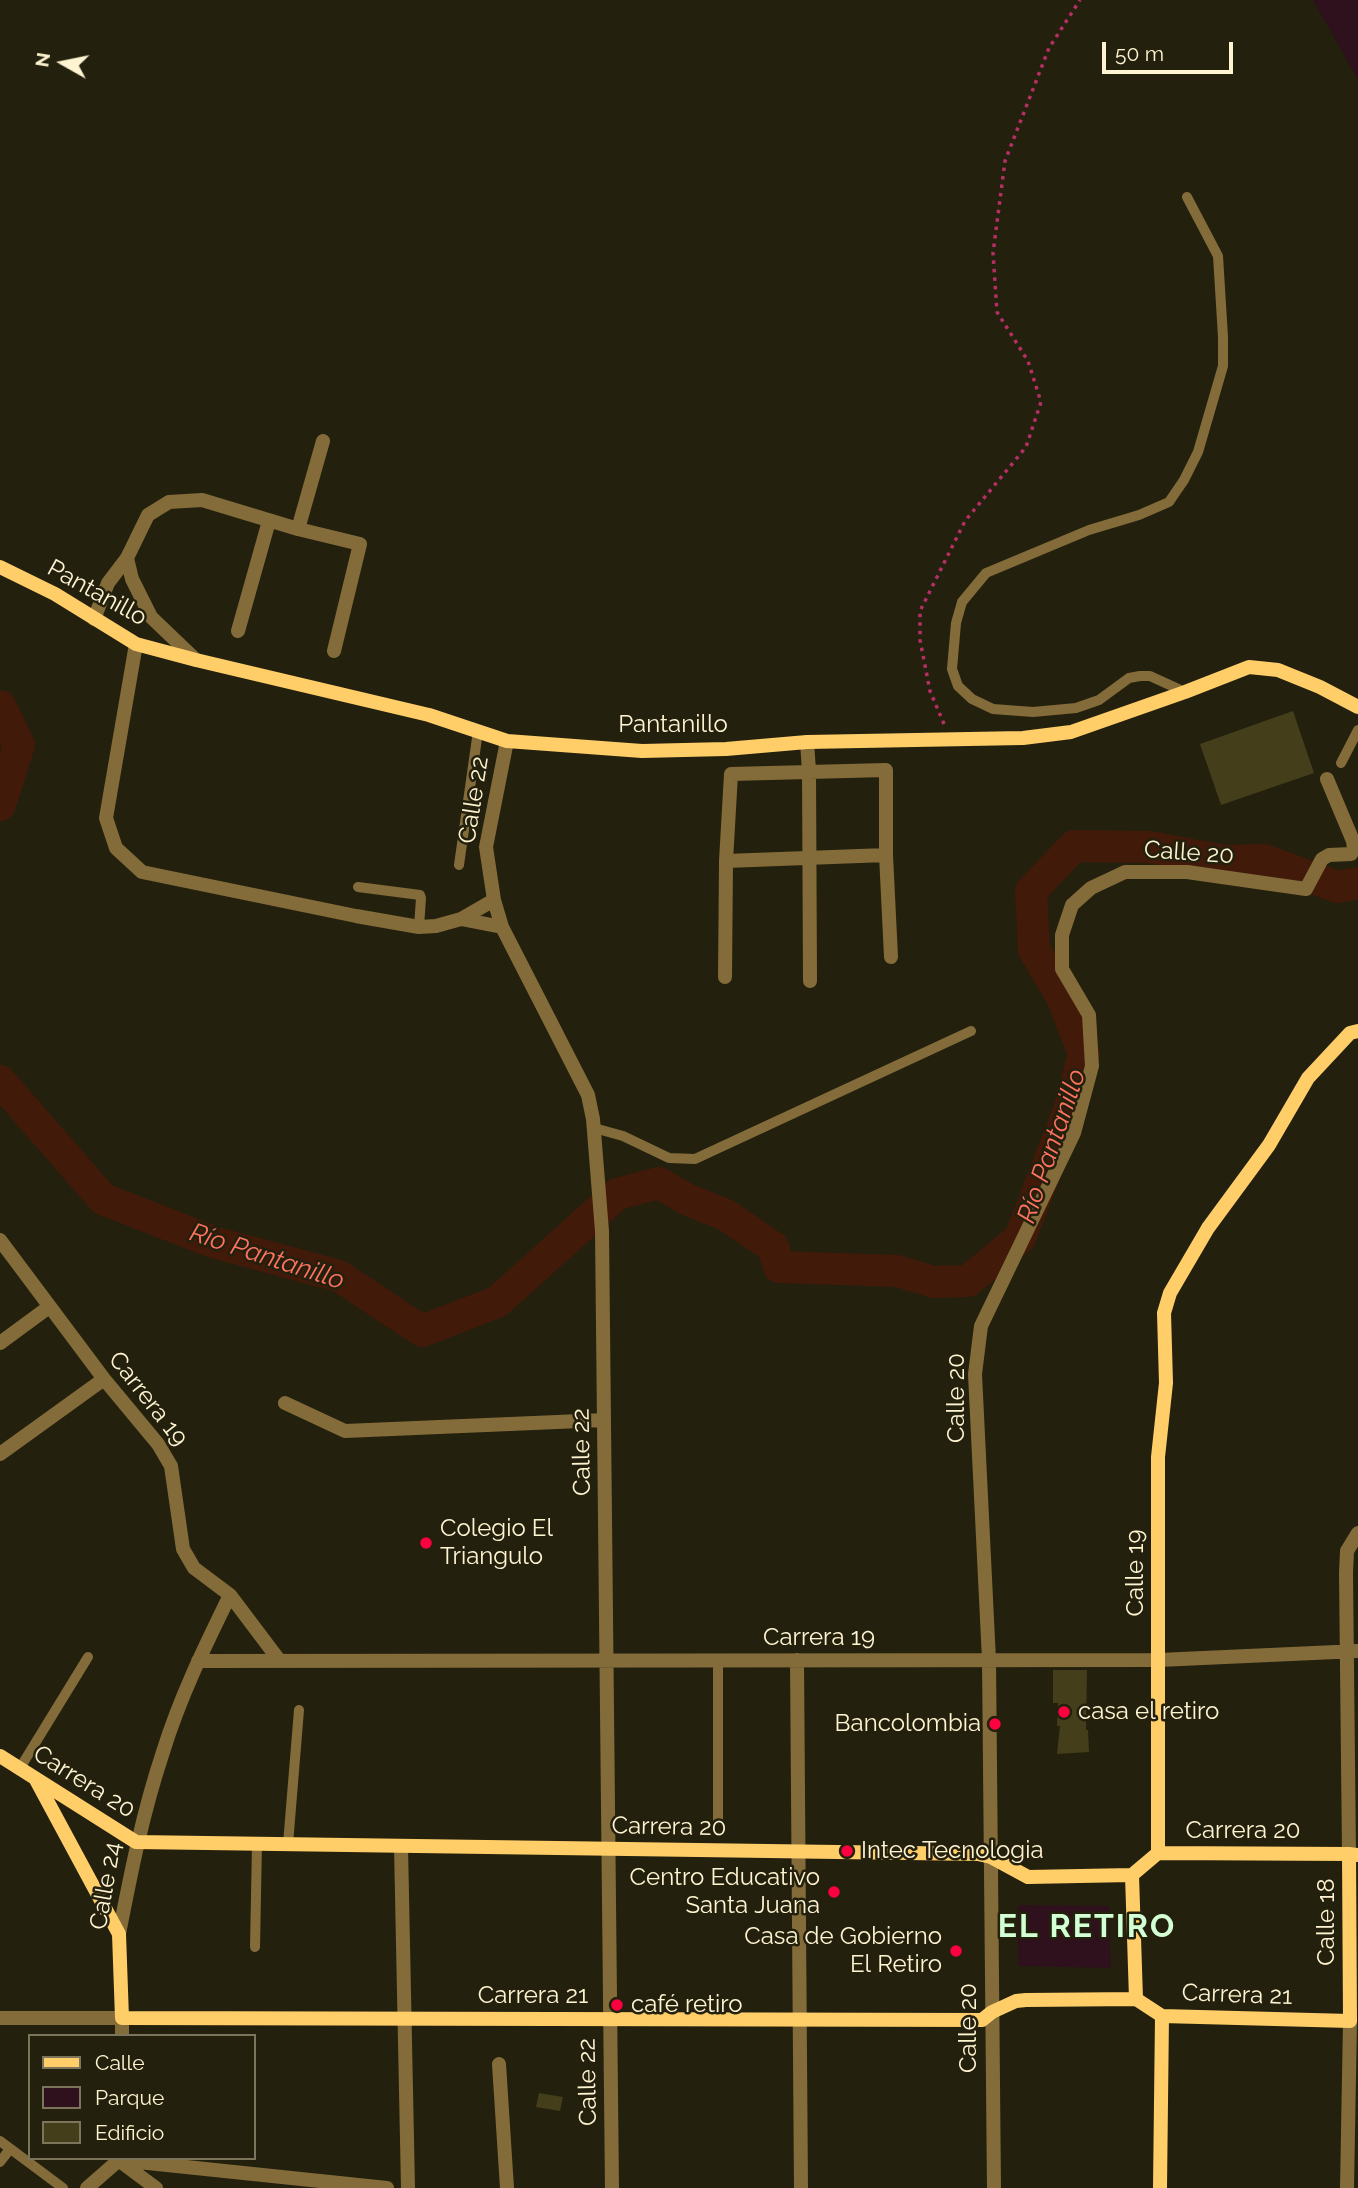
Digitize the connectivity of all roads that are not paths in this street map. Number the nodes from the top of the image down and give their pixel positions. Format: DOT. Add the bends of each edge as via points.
graph roads {
  1 [pos="1187,197"];
  2 [pos="323,441"];
  3 [pos="269,520"];
  4 [pos="298,529"];
  5 [pos="127,558"];
  6 [pos="0,567"];
  7 [pos="94,619"];
  8 [pos="237,631"];
  9 [pos="136,644"];
  10 [pos="334,651"];
  11 [pos="196,660"];
  12 [pos="1185,692"];
  13 [pos="1358,707"];
  14 [pos="478,730"];
  15 [pos="1358,730"];
  16 [pos="507,741"];
  17 [pos="807,743"];
  18 [pos="1341,763"];
  19 [pos="809,771"];
  20 [pos="1327,779"];
  21 [pos="886,855"];
  22 [pos="808,858"];
  23 [pos="726,861"];
  24 [pos="459,864"];
  25 [pos="358,887"];
  26 [pos="494,900"];
  27 [pos="461,919"];
  28 [pos="419,927"];
  29 [pos="502,927"];
  30 [pos="891,957"];
  31 [pos="725,978"];
  32 [pos="810,981"];
  33 [pos="971,1031"];
  34 [pos="1358,1031"];
  35 [pos="594,1128"];
  36 [pos="0,1240"];
  37 [pos="49,1307"];
  38 [pos="0,1343"];
  39 [pos="104,1379"];
  40 [pos="285,1403"];
  41 [pos="604,1420"];
  42 [pos="0,1454"];
  43 [pos="1358,1533"];
  44 [pos="230,1595"];
  45 [pos="1353,1651"];
  46 [pos="88,1657"];
  47 [pos="279,1660"];
  48 [pos="607,1660"];
  49 [pos="797,1660"];
  50 [pos="989,1660"];
  51 [pos="1159,1660"];
  52 [pos="198,1661"];
  53 [pos="718,1661"];
  54 [pos="299,1710"];
  55 [pos="0,1756"];
  56 [pos="20,1768"];
  57 [pos="35,1778"];
  58 [pos="718,1820"];
  59 [pos="136,1842"];
  60 [pos="257,1843"];
  61 [pos="288,1844"];
  62 [pos="401,1846"];
  63 [pos="609,1849"];
  64 [pos="799,1851"];
  65 [pos="1158,1853"];
  66 [pos="1354,1855"];
  67 [pos="991,1857"];
  68 [pos="1132,1875"];
  69 [pos="119,1934"];
  70 [pos="255,1947"];
  71 [pos="1136,1999"];
  72 [pos="992,2012"];
  73 [pos="1162,2016"];
  74 [pos="0,2018"];
  75 [pos="122,2018"];
  76 [pos="404,2019"];
  77 [pos="611,2019"];
  78 [pos="800,2020"];
  79 [pos="1350,2021"];
  80 [pos="122,2034"];
  81 [pos="499,2064"];
  82 [pos="0,2141"];
  83 [pos="10,2149"];
  84 [pos="118,2160"];
  85 [pos="120,2160"];
  86 [pos="126,2160"];
  87 [pos="0,2162"];
  88 [pos="284,2183"];
  89 [pos="63,2188"];
  90 [pos="86,2188"];
  91 [pos="156,2188"];
  92 [pos="387,2188"];
  93 [pos="408,2188"];
  94 [pos="507,2188"];
  95 [pos="612,2188"];
  96 [pos="802,2188"];
  97 [pos="994,2188"];
  98 [pos="1160,2188"];
  99 [pos="1348,2188"];
  1 -- 12 [label="lane" via="1218,256 1223,337 1223,366 1198,452 1169,502 986,573 962,602 952,668 958,686 993,709 1076,708 1140,676"];
  2 -- 4 [label="street"];
  3 -- 4 [label="street"];
  3 -- 5 [label="street" via="202,500 169,502 148,515"];
  3 -- 8 [label="street"];
  4 -- 10 [label="street" via="360,544"];
  5 -- 7 [label="street" via="108,583"];
  5 -- 11 [label="street" via="151,617"];
  6 -- 7 [label="main road, Pantanillo"];
  7 -- 9 [label="main road, Pantanillo"];
  9 -- 11 [label="main road, Pantanillo"];
  9 -- 28 [label="street" via="106,818 116,848 142,872"];
  11 -- 14 [label="main road, Pantanillo"];
  12 -- 13 [label="main road, Pantanillo" via="1249,667 1265,667 1300,678"];
  12 -- 17 [label="main road, Pantanillo" via="1071,732 1023,738"];
  14 -- 16 [label="main road, Pantanillo"];
  14 -- 24 [label="lane"];
  15 -- 18 [label="lane"];
  16 -- 17 [label="main road, Pantanillo" via="642,751"];
  16 -- 26 [label="street, Calle 22" via="486,847"];
  17 -- 19 [label="street"];
  19 -- 21 [label="street" via="886,770"];
  19 -- 22 [label="street"];
  19 -- 23 [label="street" via="731,774"];
  20 -- 50 [label="street, Calle 20" via="1354,849 1351,854 1322,859 1306,889 1187,872 1125,872 1091,888 1072,905 1062,934 1062,969 1089,1015 1092,1066 1074,1133 981,1326 975,1374"];
  21 -- 22 [label="street"];
  21 -- 30 [label="street"];
  22 -- 23 [label="street"];
  22 -- 32 [label="street"];
  23 -- 31 [label="street"];
  25 -- 28 [label="lane" via="420,895"];
  26 -- 27 [label="street"];
  26 -- 29 [label="street, Calle 22"];
  27 -- 28 [label="street"];
  27 -- 29 [label="street"];
  29 -- 35 [label="street, Calle 22" via="588,1095"];
  33 -- 35 [label="lane" via="695,1159 669,1158"];
  34 -- 51 [label="main road, Calle 19" via="1350,1033 1308,1078 1170,1293 1164,1313 1166,1383 1158,1457"];
  35 -- 41 [label="street, Calle 22" via="602,1231"];
  36 -- 37 [label="street, Carrera 19"];
  37 -- 38 [label="street"];
  37 -- 39 [label="street, Carrera 19"];
  39 -- 42 [label="street"];
  39 -- 44 [label="street, Carrera 19" via="171,1466 183,1549 194,1568"];
  40 -- 41 [label="street" via="345,1431"];
  41 -- 48 [label="street, Calle 22"];
  43 -- 45 [label="street, Calle 18" via="1347,1551"];
  44 -- 47 [label="street, Carrera 19"];
  44 -- 52 [label="street, Calle 24"];
  45 -- 51 [label="street, Carrera 19"];
  45 -- 66 [label="street, Calle 18"];
  46 -- 56 [label="lane"];
  47 -- 48 [label="street, Carrera 19"];
  47 -- 52 [label="street, Carrera 19"];
  48 -- 53 [label="street, Carrera 19"];
  48 -- 63 [label="street, Calle 22"];
  49 -- 50 [label="street, Carrera 19"];
  49 -- 53 [label="street, Carrera 19"];
  49 -- 64 [label="street"];
  50 -- 51 [label="street, Carrera 19"];
  50 -- 67 [label="street, Calle 20"];
  51 -- 65 [label="main road, Calle 19"];
  52 -- 59 [label="street, Calle 24" via="163,1750"];
  53 -- 58 [label="lane"];
  54 -- 61 [label="lane"];
  55 -- 56 [label="main road, Carrera 20"];
  56 -- 57 [label="main road, Carrera 20"];
  57 -- 59 [label="main road, Carrera 20"];
  57 -- 69 [label="main road"];
  59 -- 60 [label="main road, Carrera 20"];
  59 -- 69 [label="street, Calle 24"];
  60 -- 61 [label="main road, Carrera 20"];
  60 -- 70 [label="lane"];
  61 -- 62 [label="main road, Carrera 20"];
  62 -- 63 [label="main road, Carrera 20"];
  62 -- 76 [label="street"];
  63 -- 64 [label="main road, Carrera 20"];
  63 -- 77 [label="street, Calle 22"];
  64 -- 67 [label="main road, Carrera 20"];
  64 -- 78 [label="street"];
  65 -- 66 [label="main road, Carrera 20"];
  65 -- 68 [label="main road, Carrera 20"];
  66 -- 79 [label="main road, Calle 18"];
  67 -- 68 [label="main road, Carrera 20" via="1028,1877"];
  67 -- 72 [label="street, Calle 20"];
  68 -- 71 [label="main road"];
  69 -- 75 [label="main road, Calle 24"];
  71 -- 72 [label="main road, Carrera 21" via="1016,2001"];
  71 -- 73 [label="main road, Carrera 21"];
  72 -- 78 [label="main road, Carrera 21" via="982,2020"];
  72 -- 97 [label="street, Calle 20"];
  73 -- 79 [label="main road, Carrera 21"];
  73 -- 98 [label="main road"];
  74 -- 75 [label="street, Carrera 21"];
  75 -- 76 [label="main road, Carrera 21"];
  75 -- 80 [label="street, Calle 24"];
  76 -- 77 [label="main road, Carrera 21"];
  76 -- 93 [label="street"];
  77 -- 78 [label="main road, Carrera 21"];
  77 -- 95 [label="street, Calle 22"];
  78 -- 96 [label="street"];
  79 -- 99 [label="street, Calle 18"];
  81 -- 94 [label="street"];
  82 -- 83 [label="lane"];
  83 -- 87 [label="lane"];
  83 -- 89 [label="lane"];
  84 -- 90 [label="street"];
  85 -- 91 [label="street"];
  86 -- 88 [label="street"];
  88 -- 92 [label="street"];
}
